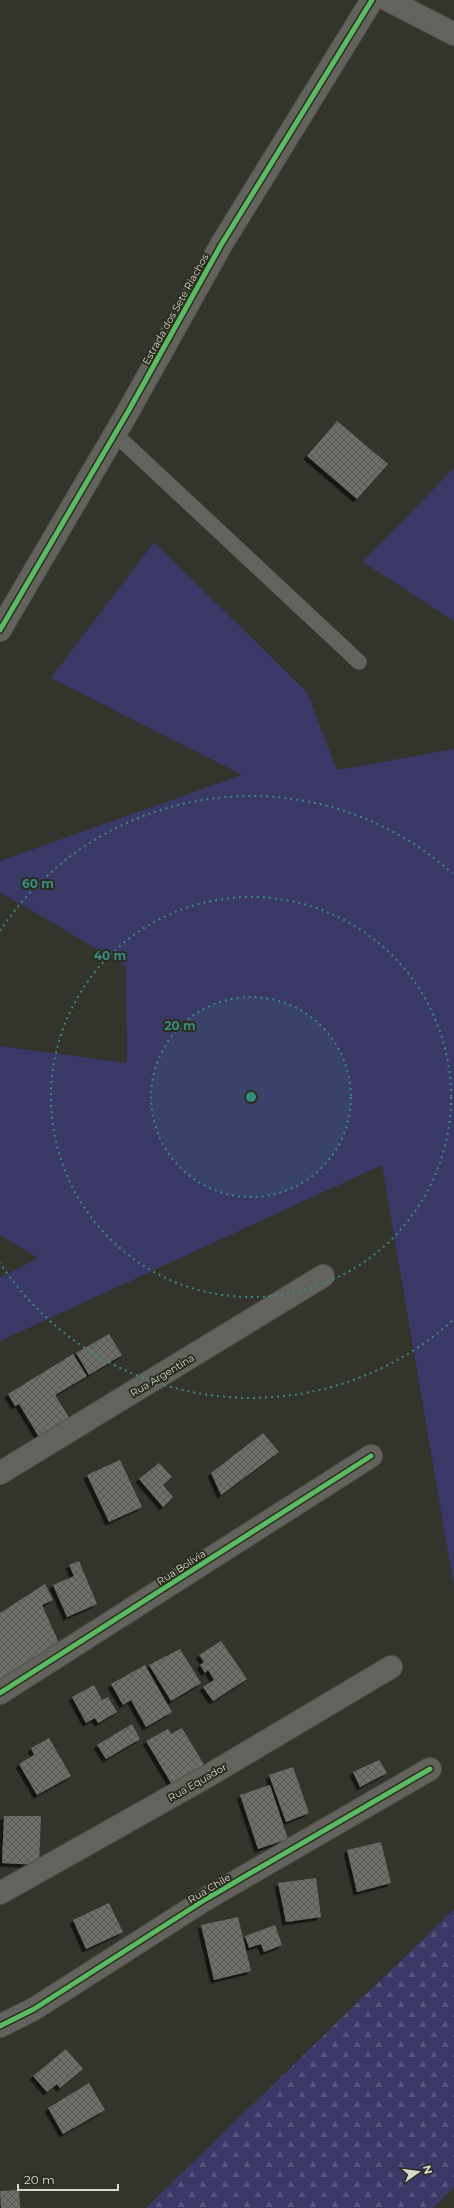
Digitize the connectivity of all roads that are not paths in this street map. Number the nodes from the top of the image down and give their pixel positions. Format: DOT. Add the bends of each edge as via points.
graph roads {
  1 [pos="372,0"];
  2 [pos="388,0"];
  3 [pos="454,34"];
  4 [pos="115,434"];
  5 [pos="0,630"];
  6 [pos="359,662"];
  7 [pos="324,1276"];
  8 [pos="370,1456"];
  9 [pos="0,1473"];
  10 [pos="391,1667"];
  11 [pos="0,1693"];
  12 [pos="430,1769"];
  13 [pos="0,1894"];
  14 [pos="0,2026"];
  1 -- 4 [label="street, Estrada dos Sete Riachos" via="221,245"];
  2 -- 3 [label="street"];
  4 -- 5 [label="street, Estrada dos Sete Riachos"];
  4 -- 6 [label="lane"];
  7 -- 9 [label="street, Rua Argentina"];
  8 -- 11 [label="street, Rua Bolívia"];
  10 -- 13 [label="street, Rua Equador" via="206,1778"];
  12 -- 14 [label="street, Rua Chile" via="206,1899 34,2009"];
}
